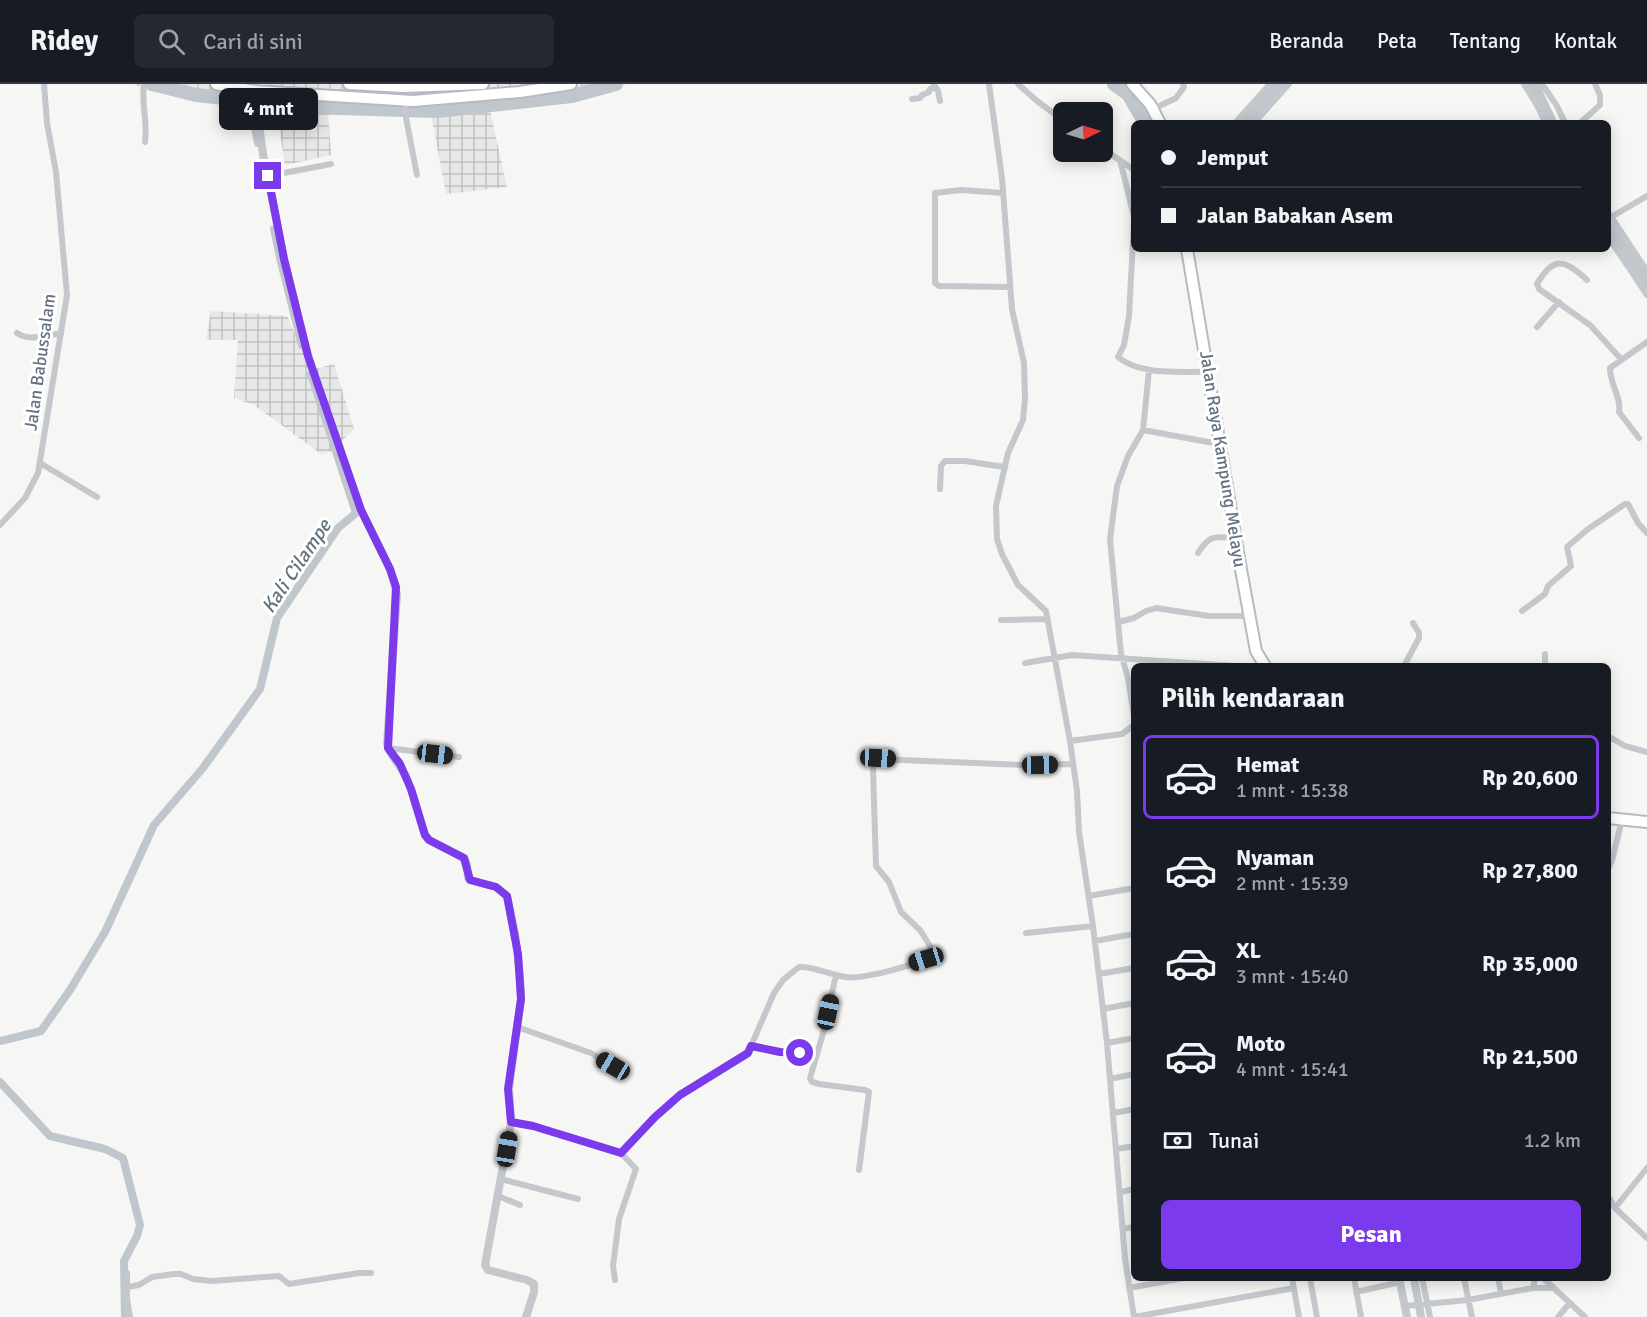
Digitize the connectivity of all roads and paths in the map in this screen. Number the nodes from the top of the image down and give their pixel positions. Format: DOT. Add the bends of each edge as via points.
graph roads {
  1 [pos="44,84"];
  2 [pos="216,84"];
  3 [pos="349,84"];
  4 [pos="483,84"];
  5 [pos="572,84"];
  6 [pos="989,84"];
  7 [pos="1018,84"];
  8 [pos="1132,84"];
  9 [pos="1183,84"];
  10 [pos="1270,84"];
  11 [pos="1289,84"];
  12 [pos="1524,84"];
  13 [pos="1542,84"];
  14 [pos="1595,84"];
  15 [pos="144,85"];
  16 [pos="455,85"];
  17 [pos="935,86"];
  18 [pos="255,90"];
  19 [pos="305,97"];
  20 [pos="912,99"];
  21 [pos="940,101"];
  22 [pos="405,102"];
  23 [pos="257,109"];
  24 [pos="1153,109"];
  25 [pos="305,111"];
  26 [pos="315,111"];
  27 [pos="1053,113"];
  28 [pos="1158,120"];
  29 [pos="1238,120"];
  30 [pos="1257,120"];
  31 [pos="1546,120"];
  32 [pos="1563,120"];
  33 [pos="1583,120"];
  34 [pos="145,142"];
  35 [pos="1113,155"];
  36 [pos="1120,160"];
  37 [pos="331,164"];
  38 [pos="1131,168"];
  39 [pos="417,175"];
  40 [pos="268,176"];
  41 [pos="1003,193"];
  42 [pos="1647,196"];
  43 [pos="1131,205"];
  44 [pos="1611,214"];
  45 [pos="1611,217"];
  46 [pos="1611,240"];
  47 [pos="1132,252"];
  48 [pos="1188,252"];
  49 [pos="1647,271"];
  50 [pos="1587,280"];
  51 [pos="1010,286"];
  52 [pos="1647,295"];
  53 [pos="1559,302"];
  54 [pos="1537,327"];
  55 [pos="17,333"];
  56 [pos="61,334"];
  57 [pos="1647,342"];
  58 [pos="1621,359"];
  59 [pos="1149,370"];
  60 [pos="1209,372"];
  61 [pos="1143,430"];
  62 [pos="1639,438"];
  63 [pos="1219,444"];
  64 [pos="40,462"];
  65 [pos="1004,467"];
  66 [pos="940,489"];
  67 [pos="97,497"];
  68 [pos="0,525"];
  69 [pos="1647,533"];
  70 [pos="1236,538"];
  71 [pos="1198,553"];
  72 [pos="1522,611"];
  73 [pos="1250,616"];
  74 [pos="1047,619"];
  75 [pos="1001,620"];
  76 [pos="1119,622"];
  77 [pos="1413,622"];
  78 [pos="1545,654"];
  79 [pos="1054,657"];
  80 [pos="1123,659"];
  81 [pos="1025,663"];
  82 [pos="1188,663"];
  83 [pos="1260,663"];
  84 [pos="1406,663"];
  85 [pos="1545,663"];
  86 [pos="1131,697"];
  87 [pos="1131,727"];
  88 [pos="1611,738"];
  89 [pos="1070,741"];
  90 [pos="388,748"];
  91 [pos="1647,752"];
  92 [pos="459,757"];
  93 [pos="1073,764"];
  94 [pos="1611,818"];
  95 [pos="1622,820"];
  96 [pos="1647,822"];
  97 [pos="1611,862"];
  98 [pos="1131,889"];
  99 [pos="1089,896"];
  100 [pos="1093,926"];
  101 [pos="1026,933"];
  102 [pos="1131,935"];
  103 [pos="1095,941"];
  104 [pos="1131,969"];
  105 [pos="1099,974"];
  106 [pos="836,975"];
  107 [pos="1131,1004"];
  108 [pos="1103,1009"];
  109 [pos="518,1027"];
  110 [pos="1131,1039"];
  111 [pos="1107,1043"];
  112 [pos="751,1046"];
  113 [pos="813,1063"];
  114 [pos="613,1066"];
  115 [pos="1131,1074"];
  116 [pos="1110,1078"];
  117 [pos="1131,1110"];
  118 [pos="1114,1113"];
  119 [pos="511,1122"];
  120 [pos="1131,1147"];
  121 [pos="1117,1149"];
  122 [pos="621,1153"];
  123 [pos="1647,1168"];
  124 [pos="859,1170"];
  125 [pos="501,1179"];
  126 [pos="1131,1189"];
  127 [pos="1121,1191"];
  128 [pos="498,1196"];
  129 [pos="578,1199"];
  130 [pos="1611,1201"];
  131 [pos="520,1206"];
  132 [pos="1615,1208"];
  133 [pos="1131,1228"];
  134 [pos="1123,1229"];
  135 [pos="1647,1238"];
  136 [pos="1131,1258"];
  137 [pos="1125,1259"];
  138 [pos="127,1273"];
  139 [pos="371,1273"];
  140 [pos="615,1280"];
  141 [pos="1168,1281"];
  142 [pos="1293,1281"];
  143 [pos="1311,1281"];
  144 [pos="1354,1281"];
  145 [pos="1396,1281"];
  146 [pos="1400,1281"];
  147 [pos="1415,1281"];
  148 [pos="1422,1281"];
  149 [pos="1465,1281"];
  150 [pos="1499,1281"];
  151 [pos="1534,1281"];
  152 [pos="1546,1281"];
  153 [pos="127,1287"];
  154 [pos="1129,1288"];
  155 [pos="1294,1288"];
  156 [pos="1533,1288"];
  157 [pos="1554,1288"];
  158 [pos="1356,1292"];
  159 [pos="1501,1293"];
  160 [pos="1468,1300"];
  161 [pos="1569,1304"];
  162 [pos="1405,1306"];
  163 [pos="1423,1306"];
  164 [pos="130,1317"];
  165 [pos="526,1317"];
  166 [pos="1134,1317"];
  167 [pos="1299,1317"];
  168 [pos="1317,1317"];
  169 [pos="1361,1317"];
  170 [pos="1407,1317"];
  171 [pos="1421,1317"];
  172 [pos="1430,1317"];
  173 [pos="1472,1317"];
  174 [pos="1557,1317"];
  175 [pos="1585,1317"];
  1 -- 56 [label="street, Jalan Babussalam" via="67,295"];
  2 -- 18 [label="main road"];
  3 -- 16 [label="main road"];
  4 -- 16 [label="main road"];
  5 -- 22 [label="main road"];
  6 -- 41 [label="street"];
  7 -- 27 [label="street"];
  8 -- 24 [label="main road"];
  9 -- 24 [label="street" via="1176,98"];
  10 -- 29 [label="street"];
  11 -- 30 [label="street"];
  12 -- 31 [label="street"];
  13 -- 32 [label="street"];
  14 -- 33 [label="street" via="1600,105"];
  15 -- 34 [label="street"];
  17 -- 20 [label="street" via="920,98"];
  17 -- 21 [label="street"];
  18 -- 19 [label="main road"];
  18 -- 23 [label="street"];
  19 -- 22 [label="main road"];
  19 -- 25 [label="street"];
  22 -- 39 [label="street"];
  23 -- 25 [label="street"];
  23 -- 40 [label="street"];
  24 -- 28 [label="main road"];
  25 -- 26 [label="street"];
  35 -- 36 [label="street"];
  36 -- 38 [label="street"];
  36 -- 43 [label="street"];
  37 -- 40 [label="street"];
  40 -- 90 [label="street" via="308,356 361,510 396,587"];
  41 -- 51 [label="street"];
  41 -- 51 [label="street" via="935,193 935,283 951,287"];
  42 -- 44 [label="street"];
  45 -- 49 [label="street"];
  46 -- 52 [label="street"];
  47 -- 59 [label="street" via="1129,316 1118,357"];
  48 -- 60 [label="main road, Jalan Raya Kampung Melayu"];
  50 -- 53 [label="street" via="1571,265 1552,265 1537,284"];
  51 -- 65 [label="street" via="1024,363 1025,399 1023,420"];
  53 -- 54 [label="street"];
  53 -- 58 [label="street" via="1590,325"];
  55 -- 56 [label="street" via="30,339"];
  56 -- 64 [label="street, Jalan Babussalam"];
  57 -- 58 [label="street"];
  58 -- 62 [label="street" via="1611,366 1610,374 1622,404 1619,412"];
  59 -- 60 [label="street"];
  59 -- 61 [label="street"];
  60 -- 63 [label="main road, Jalan Raya Kampung Melayu"];
  61 -- 63 [label="street"];
  61 -- 76 [label="street" via="1128,456 1114,497 1110,539"];
  63 -- 70 [label="main road, Jalan Raya Kampung Melayu"];
  64 -- 67 [label="street"];
  64 -- 68 [label="street, Jalan Babussalam" via="35,483"];
  65 -- 66 [label="street" via="945,462 941,466"];
  65 -- 74 [label="street" via="996,506 997,539 1018,585 1044,609"];
  69 -- 72 [label="street" via="1626,504 1567,547 1571,566 1548,586 1545,594"];
  70 -- 71 [label="street" via="1211,538"];
  70 -- 73 [label="main road, Jalan Raya Kampung Melayu"];
  73 -- 76 [label="street" via="1209,616 1156,608"];
  73 -- 83 [label="main road, Jalan Raya Kampung Melayu"];
  74 -- 75 [label="street"];
  74 -- 79 [label="street"];
  76 -- 80 [label="street"];
  77 -- 84 [label="street" via="1419,638"];
  78 -- 85 [label="street"];
  79 -- 80 [label="street"];
  79 -- 81 [label="street"];
  79 -- 89 [label="street"];
  80 -- 82 [label="street"];
  80 -- 86 [label="street"];
  87 -- 89 [label="street" via="1122,734"];
  88 -- 91 [label="street"];
  89 -- 93 [label="street"];
  90 -- 92 [label="street"];
  90 -- 109 [label="street" via="400,764 429,840 464,858 470,880 496,887 507,896 520,976"];
  93 -- 99 [label="street"];
  93 -- 106 [label="street" via="876,759 876,866 889,882 901,912 920,930 935,954 887,971 847,978"];
  94 -- 95 [label="main road"];
  95 -- 96 [label="main road"];
  95 -- 97 [label="street"];
  98 -- 99 [label="street"];
  99 -- 100 [label="street"];
  100 -- 101 [label="street"];
  100 -- 103 [label="street"];
  102 -- 103 [label="street"];
  103 -- 105 [label="street"];
  104 -- 105 [label="street"];
  105 -- 108 [label="street"];
  106 -- 112 [label="street" via="804,967 791,973 774,993"];
  106 -- 113 [label="street"];
  107 -- 108 [label="street"];
  108 -- 111 [label="street"];
  109 -- 114 [label="street" via="591,1053"];
  109 -- 119 [label="street" via="508,1089"];
  110 -- 111 [label="street"];
  111 -- 116 [label="street"];
  112 -- 113 [label="street" via="803,1053"];
  112 -- 122 [label="street" via="748,1053 680,1095"];
  113 -- 124 [label="street" via="810,1078 814,1083 869,1092"];
  115 -- 116 [label="street"];
  116 -- 118 [label="street"];
  117 -- 118 [label="street"];
  118 -- 121 [label="street"];
  119 -- 122 [label="street"];
  119 -- 125 [label="street"];
  120 -- 121 [label="street"];
  121 -- 127 [label="street"];
  122 -- 140 [label="street" via="636,1169 619,1219"];
  123 -- 132 [label="street"];
  125 -- 128 [label="street"];
  125 -- 129 [label="street"];
  126 -- 127 [label="street"];
  127 -- 134 [label="street"];
  128 -- 131 [label="street"];
  128 -- 165 [label="street" via="485,1268 534,1284"];
  130 -- 132 [label="street"];
  132 -- 135 [label="street"];
  133 -- 134 [label="street"];
  134 -- 137 [label="street"];
  136 -- 137 [label="street"];
  137 -- 154 [label="street"];
  138 -- 153 [label="street"];
  139 -- 153 [label="street" via="294,1284 287,1284 279,1276 211,1281 174,1274"];
  141 -- 154 [label="street"];
  142 -- 155 [label="street"];
  143 -- 168 [label="street"];
  144 -- 158 [label="street"];
  145 -- 158 [label="street"];
  146 -- 162 [label="street"];
  147 -- 163 [label="street"];
  148 -- 163 [label="street"];
  149 -- 160 [label="street"];
  150 -- 159 [label="street"];
  151 -- 156 [label="street"];
  152 -- 157 [label="street"];
  153 -- 164 [label="street"];
  154 -- 166 [label="street"];
  155 -- 166 [label="street"];
  155 -- 167 [label="street"];
  156 -- 157 [label="street"];
  156 -- 159 [label="street"];
  157 -- 161 [label="street"];
  158 -- 169 [label="street"];
  159 -- 160 [label="street"];
  160 -- 163 [label="street"];
  160 -- 173 [label="street"];
  161 -- 174 [label="street"];
  161 -- 175 [label="street"];
  162 -- 163 [label="street"];
  162 -- 170 [label="street"];
  163 -- 171 [label="street"];
  163 -- 172 [label="street"];
}
